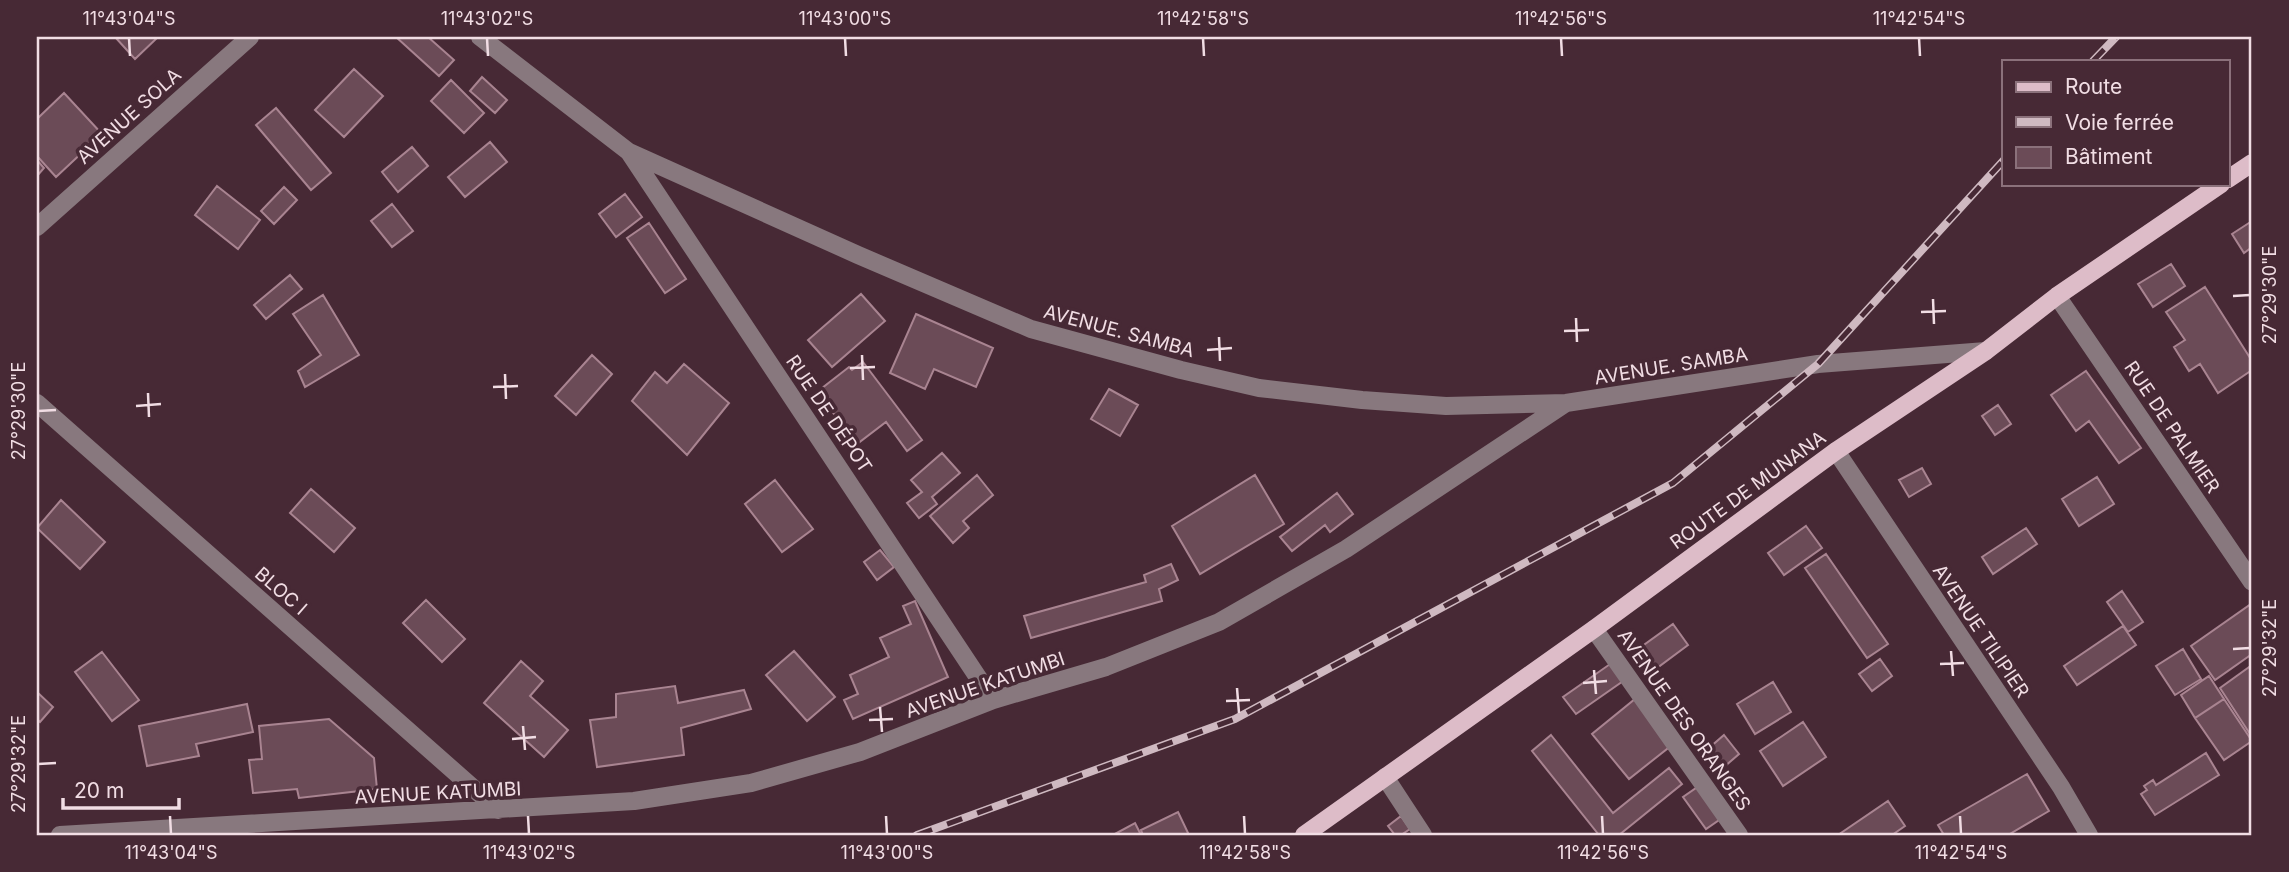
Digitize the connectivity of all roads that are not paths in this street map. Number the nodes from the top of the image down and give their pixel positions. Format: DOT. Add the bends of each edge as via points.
graph roads {
  1 [pos="250,37"];
  2 [pos="480,37"];
  3 [pos="629,152"];
  4 [pos="2252,163"];
  5 [pos="2230,178"];
  6 [pos="2218,186"];
  7 [pos="37,226"];
  8 [pos="2057,296"];
  9 [pos="1986,351"];
  10 [pos="37,403"];
  11 [pos="1566,403"];
  12 [pos="1836,451"];
  13 [pos="2252,582"];
  14 [pos="1594,629"];
  15 [pos="993,700"];
  16 [pos="1385,777"];
  17 [pos="498,810"];
  18 [pos="60,835"];
  19 [pos="1304,835"];
  20 [pos="1423,835"];
  21 [pos="1739,835"];
  22 [pos="2089,835"];
  1 -- 7 [label="street, AVENUE SOLA"];
  2 -- 3 [label="street, AVENUE. SAMBA"];
  3 -- 11 [label="street, AVENUE. SAMBA" via="1031,329 1181,370 1259,388 1362,400 1446,406"];
  3 -- 15 [label="street, RUE DE DÉPOT"];
  4 -- 5 [label="main road"];
  6 -- 8 [label="main road, ROUTE DE MUNANA"];
  8 -- 9 [label="main road, ROUTE DE MUNANA"];
  8 -- 13 [label="street, RUE DE PALMIER"];
  9 -- 11 [label="street, AVENUE. SAMBA" via="1818,364"];
  9 -- 12 [label="main road, ROUTE DE MUNANA"];
  10 -- 17 [label="street, BLOC I"];
  11 -- 15 [label="street, AVENUE KATUMBI" via="1346,549 1219,622 1105,667"];
  12 -- 14 [label="main road, ROUTE DE MUNANA"];
  12 -- 22 [label="street, AVENUE TILIPIER"];
  14 -- 16 [label="main road, ROUTE DE MUNANA"];
  14 -- 21 [label="street, AVENUE DES ORANGES"];
  15 -- 17 [label="street, AVENUE KATUMBI" via="860,752 751,783 634,801"];
  16 -- 19 [label="main road, ROUTE DE MUNANA"];
  16 -- 20 [label="street"];
  17 -- 18 [label="street, AVENUE KATUMBI"];
}
